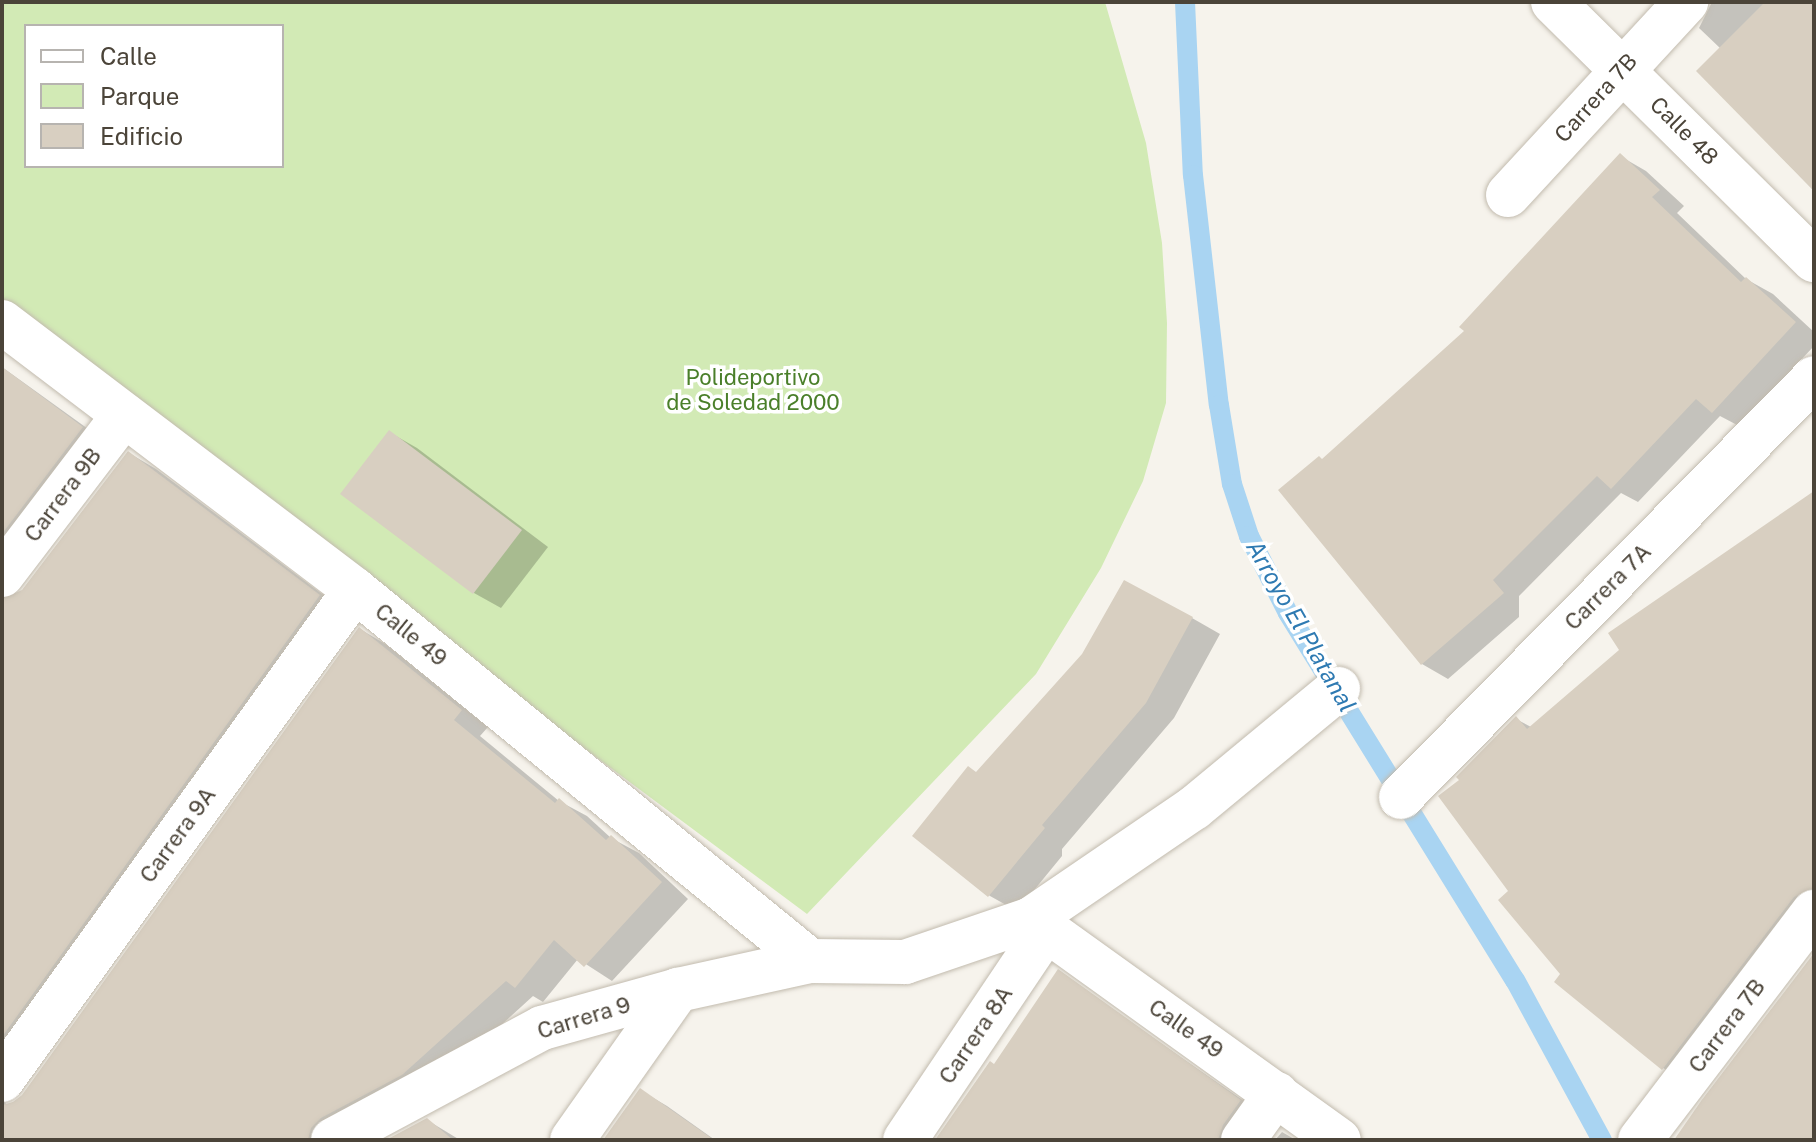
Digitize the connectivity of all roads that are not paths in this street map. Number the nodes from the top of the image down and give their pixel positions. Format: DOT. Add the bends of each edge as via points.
graph roads {
  1 [pos="1553,2"];
  2 [pos="1686,2"];
  3 [pos="1622,69"];
  4 [pos="1508,195"];
  5 [pos="1814,260"];
  6 [pos="2,322"];
  7 [pos="1814,378"];
  8 [pos="124,415"];
  9 [pos="2,575"];
  10 [pos="355,590"];
  11 [pos="1338,689"];
  12 [pos="1401,797"];
  13 [pos="1814,912"];
  14 [pos="1039,925"];
  15 [pos="810,961"];
  16 [pos="678,990"];
  17 [pos="2,1080"];
  18 [pos="1276,1094"];
  19 [pos="333,1140"];
  20 [pos="572,1140"];
  21 [pos="905,1140"];
  22 [pos="1243,1140"];
  23 [pos="1339,1140"];
  24 [pos="1640,1140"];
  1 -- 3 [label="street, Calle 48"];
  2 -- 3 [label="street, Carrera 7B"];
  3 -- 4 [label="street, Carrera 7B"];
  3 -- 5 [label="street, Calle 48"];
  6 -- 8 [label="street, Calle 49"];
  7 -- 12 [label="street, Carrera 7A"];
  8 -- 9 [label="street, Carrera 9B"];
  8 -- 10 [label="street, Calle 49"];
  10 -- 15 [label="street, Calle 49"];
  10 -- 17 [label="street, Carrera 9A"];
  11 -- 14 [label="street" via="1194,808"];
  13 -- 24 [label="street, Carrera 7B"];
  14 -- 15 [label="street, Carrera 9" via="905,962"];
  14 -- 18 [label="street, Calle 49"];
  14 -- 21 [label="street, Carrera 8A"];
  15 -- 16 [label="street, Carrera 9"];
  16 -- 19 [label="street, Carrera 9" via="542,1028"];
  16 -- 20 [label="street"];
  18 -- 22 [label="street"];
  18 -- 23 [label="street, Calle 49"];
}
